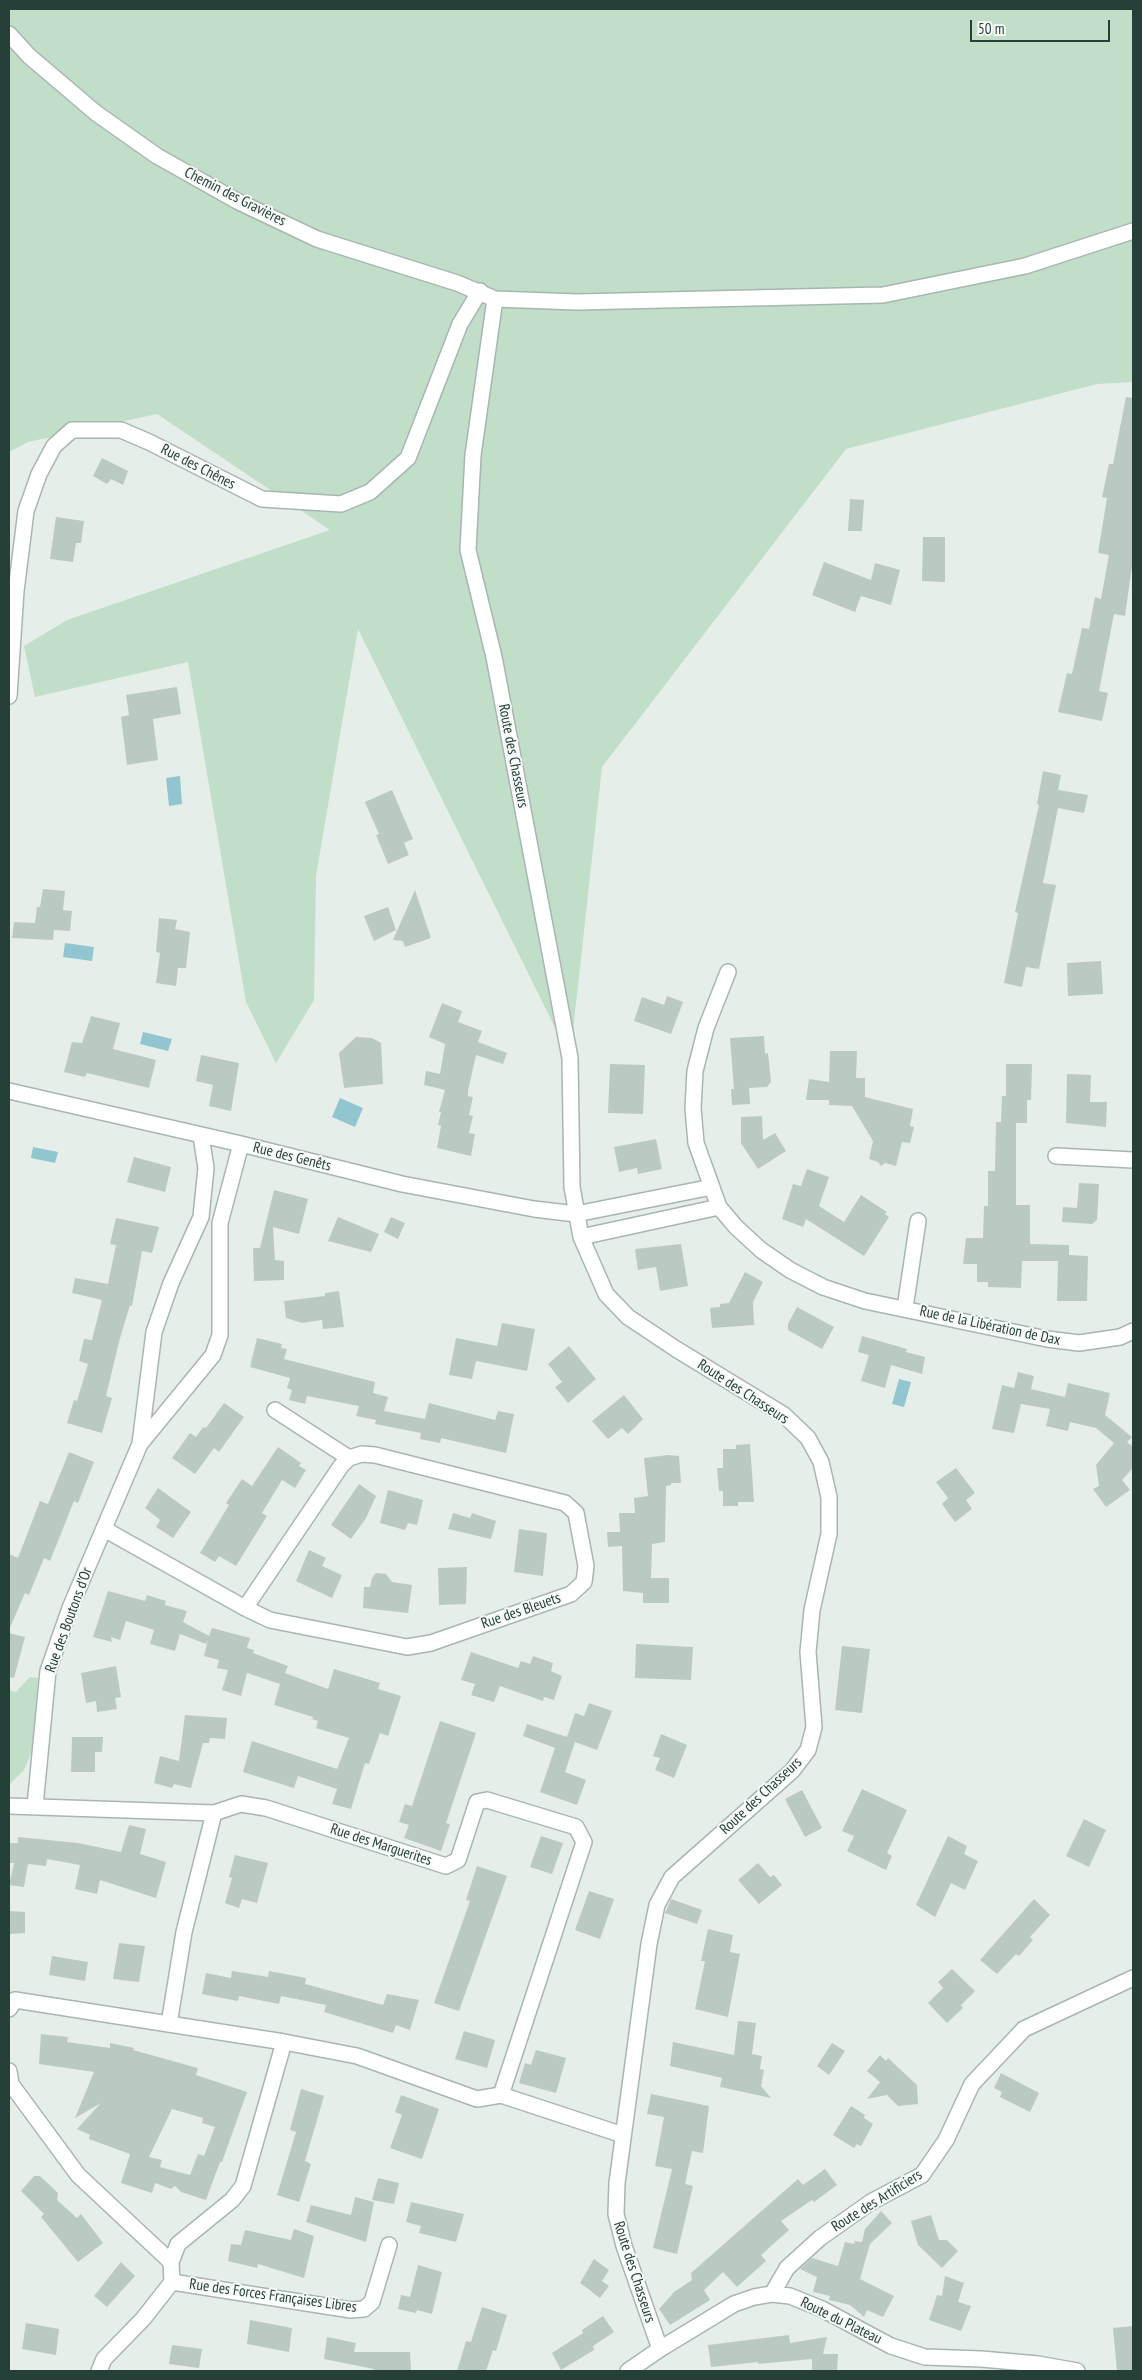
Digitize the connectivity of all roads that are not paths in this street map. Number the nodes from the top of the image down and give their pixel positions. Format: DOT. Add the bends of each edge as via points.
graph roads {
  1 [pos="9,34"];
  2 [pos="1133,231"];
  3 [pos="480,291"];
  4 [pos="495,299"];
  5 [pos="9,696"];
  6 [pos="728,972"];
  7 [pos="9,1092"];
  8 [pos="201,1136"];
  9 [pos="241,1144"];
  10 [pos="1056,1156"];
  11 [pos="1133,1160"];
  12 [pos="712,1187"];
  13 [pos="719,1207"];
  14 [pos="576,1214"];
  15 [pos="201,1217"];
  16 [pos="918,1222"];
  17 [pos="220,1223"];
  18 [pos="581,1237"];
  19 [pos="905,1308"];
  20 [pos="1133,1331"];
  21 [pos="275,1410"];
  22 [pos="140,1444"];
  23 [pos="349,1458"];
  24 [pos="104,1529"];
  25 [pos="245,1608"];
  26 [pos="9,1806"];
  27 [pos="35,1806"];
  28 [pos="214,1813"];
  29 [pos="1133,1978"];
  30 [pos="9,2009"];
  31 [pos="169,2024"];
  32 [pos="284,2042"];
  33 [pos="9,2071"];
  34 [pos="501,2095"];
  35 [pos="623,2135"];
  36 [pos="389,2245"];
  37 [pos="171,2262"];
  38 [pos="172,2282"];
  39 [pos="772,2294"];
  40 [pos="660,2348"];
  41 [pos="953,2365"];
  42 [pos="99,2371"];
  43 [pos="628,2371"];
  44 [pos="1077,2371"];
  1 -- 3 [label="street, Chemin des Gravières" via="96,113 157,156 237,201 317,239"];
  2 -- 4 [label="street" via="1025,266 883,295 577,302"];
  3 -- 4 [label="street, Chemin des Gravières"];
  3 -- 5 [label="street, Rue des Chênes" via="460,324 408,458 370,492 341,504 262,499 121,430 72,430 54,446 26,511 16,590"];
  4 -- 14 [label="street, Route des Chasseurs" via="473,455 468,550 494,657 570,1058 572,1187"];
  6 -- 12 [label="street, Rue de la Libération de Dax" via="706,1028 695,1071 693,1108 696,1143"];
  7 -- 8 [label="street, Rue des Genêts"];
  8 -- 9 [label="street, Rue des Genêts"];
  8 -- 15 [label="street, Rue des Boutons d'Or" via="206,1168"];
  9 -- 14 [label="street, Rue des Genêts" via="402,1184"];
  9 -- 17 [label="street, Rue des Boutons d'Or"];
  10 -- 11 [label="street"];
  12 -- 13 [label="street, Rue de la Libération de Dax"];
  12 -- 14 [label="street"];
  13 -- 18 [label="street"];
  13 -- 19 [label="street, Rue de la Libération de Dax" via="761,1250 790,1270 822,1287 865,1301"];
  14 -- 18 [label="street, Route des Chasseurs"];
  15 -- 17 [label="street"];
  15 -- 22 [label="street, Rue des Boutons d'Or" via="171,1283 154,1332"];
  16 -- 19 [label="street, Rue de la Libération de Dax"];
  17 -- 22 [label="street, Rue des Boutons d'Or" via="220,1335 213,1355"];
  18 -- 35 [label="street, Route des Chasseurs" via="606,1294 628,1317 784,1415 808,1438 820,1462 829,1497 829,1534 812,1610 808,1652 814,1727 808,1750 792,1771 672,1877 656,1905"];
  19 -- 20 [label="street, Rue de la Libération de Dax" via="1047,1340 1079,1343 1120,1337"];
  21 -- 23 [label="street"];
  22 -- 24 [label="street, Rue des Boutons d'Or"];
  23 -- 25 [label="street"];
  23 -- 25 [label="street, Rue des Bleuets" via="375,1455 565,1503 576,1513 586,1566 584,1582 570,1594 551,1601 431,1643 407,1647 270,1620"];
  24 -- 25 [label="street, Rue des Bleuets"];
  24 -- 27 [label="street, Rue des Boutons d'Or" via="48,1670"];
  26 -- 27 [label="street, Rue des Marguerites"];
  27 -- 28 [label="street, Rue des Marguerites"];
  28 -- 31 [label="street" via="184,1932"];
  28 -- 34 [label="street, Rue des Marguerites" via="241,1804 266,1808 446,1866 458,1860 477,1802 487,1800 576,1827 584,1842"];
  29 -- 39 [label="street, Route des Artificiers" via="1024,2029 972,2084 946,2140 922,2175 871,2202 820,2238 787,2268"];
  30 -- 31 [label="street" via="14,2000"];
  31 -- 32 [label="street"];
  32 -- 34 [label="street" via="357,2056 477,2099"];
  32 -- 37 [label="street" via="243,2186 232,2200 178,2244"];
  33 -- 37 [label="street" via="11,2084 78,2175"];
  34 -- 35 [label="street"];
  35 -- 40 [label="street, Route des Chasseurs" via="616,2214"];
  36 -- 38 [label="street, Rue des Forces Françaises Libres" via="372,2302 364,2309 351,2310"];
  37 -- 38 [label="street, Rue des Forces Françaises Libres"];
  38 -- 42 [label="street, Rue des Forces Françaises Libres" via="143,2319 104,2359"];
  39 -- 40 [label="street, Route du Plateau" via="734,2304"];
  39 -- 41 [label="street, Route du Plateau" via="790,2296 822,2309 891,2346"];
  40 -- 43 [label="street, Route du Plateau"];
  41 -- 44 [label="street, Route du Plateau" via="1028,2363"];
}
